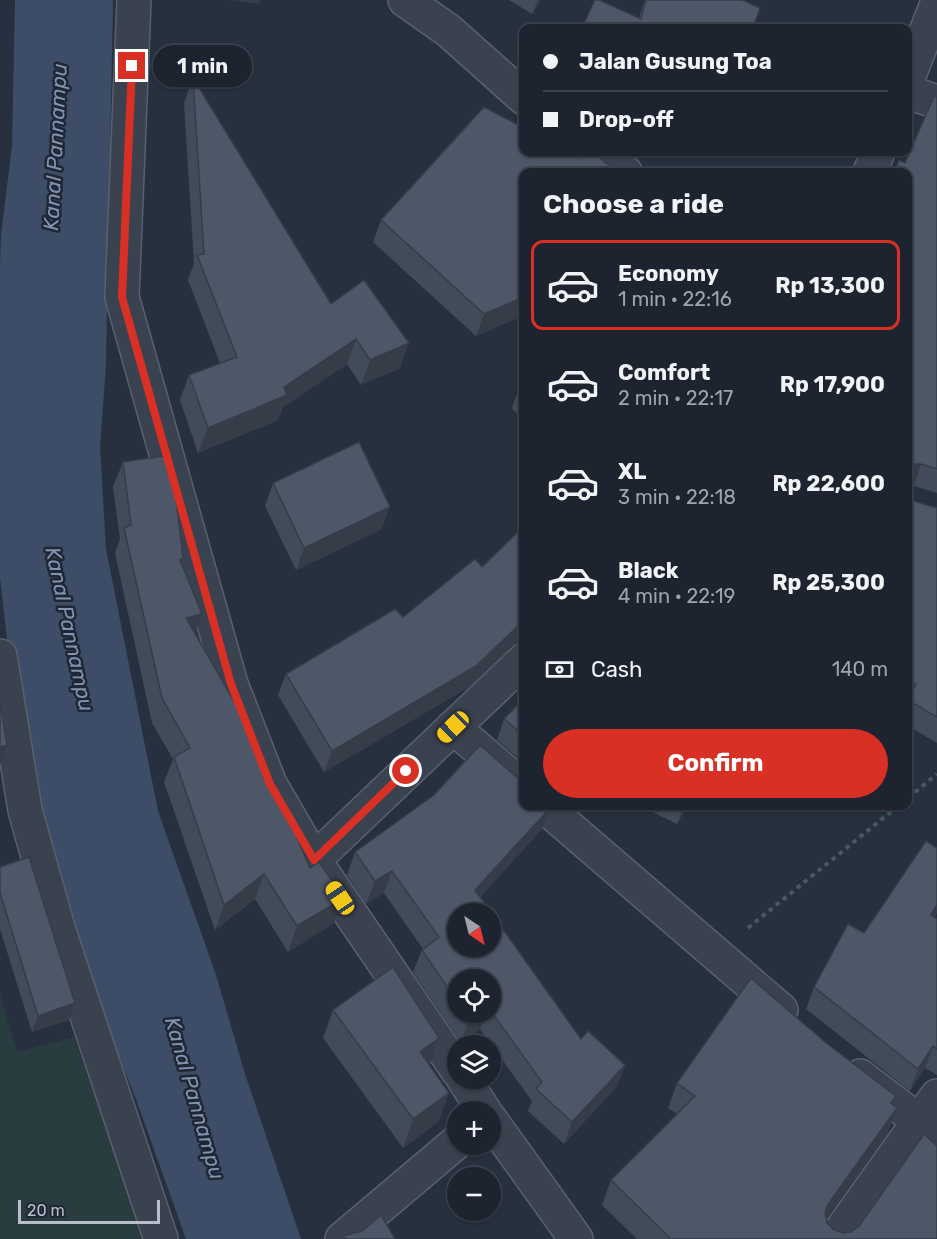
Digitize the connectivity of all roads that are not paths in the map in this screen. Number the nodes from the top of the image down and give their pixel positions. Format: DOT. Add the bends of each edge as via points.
graph roads {
  1 [pos="134,0"];
  2 [pos="405,0"];
  3 [pos="937,4"];
  4 [pos="912,68"];
  5 [pos="912,93"];
  6 [pos="519,94"];
  7 [pos="937,102"];
  8 [pos="600,156"];
  9 [pos="619,168"];
  10 [pos="0,656"];
  11 [pos="519,665"];
  12 [pos="453,727"];
  13 [pos="519,784"];
  14 [pos="549,810"];
  15 [pos="314,860"];
  16 [pos="802,1029"];
  17 [pos="447,1055"];
  18 [pos="837,1058"];
  19 [pos="931,1117"];
  20 [pos="501,1134"];
  21 [pos="447,1150"];
  22 [pos="160,1239"];
  23 [pos="342,1239"];
  24 [pos="576,1239"];
  25 [pos="835,1239"];
  1 -- 15 [label="street" via="122,297 231,684 270,784"];
  2 -- 6 [label="street" via="449,31"];
  3 -- 4 [label="street"];
  5 -- 7 [label="street"];
  8 -- 9 [label="street"];
  10 -- 22 [label="street" via="25,810 58,928"];
  11 -- 12 [label="street"];
  12 -- 13 [label="street"];
  12 -- 15 [label="street"];
  14 -- 16 [label="street"];
  15 -- 17 [label="street"];
  18 -- 19 [label="street"];
  19 -- 25 [label="street"];
  20 -- 24 [label="street"];
  21 -- 23 [label="street"];
}
